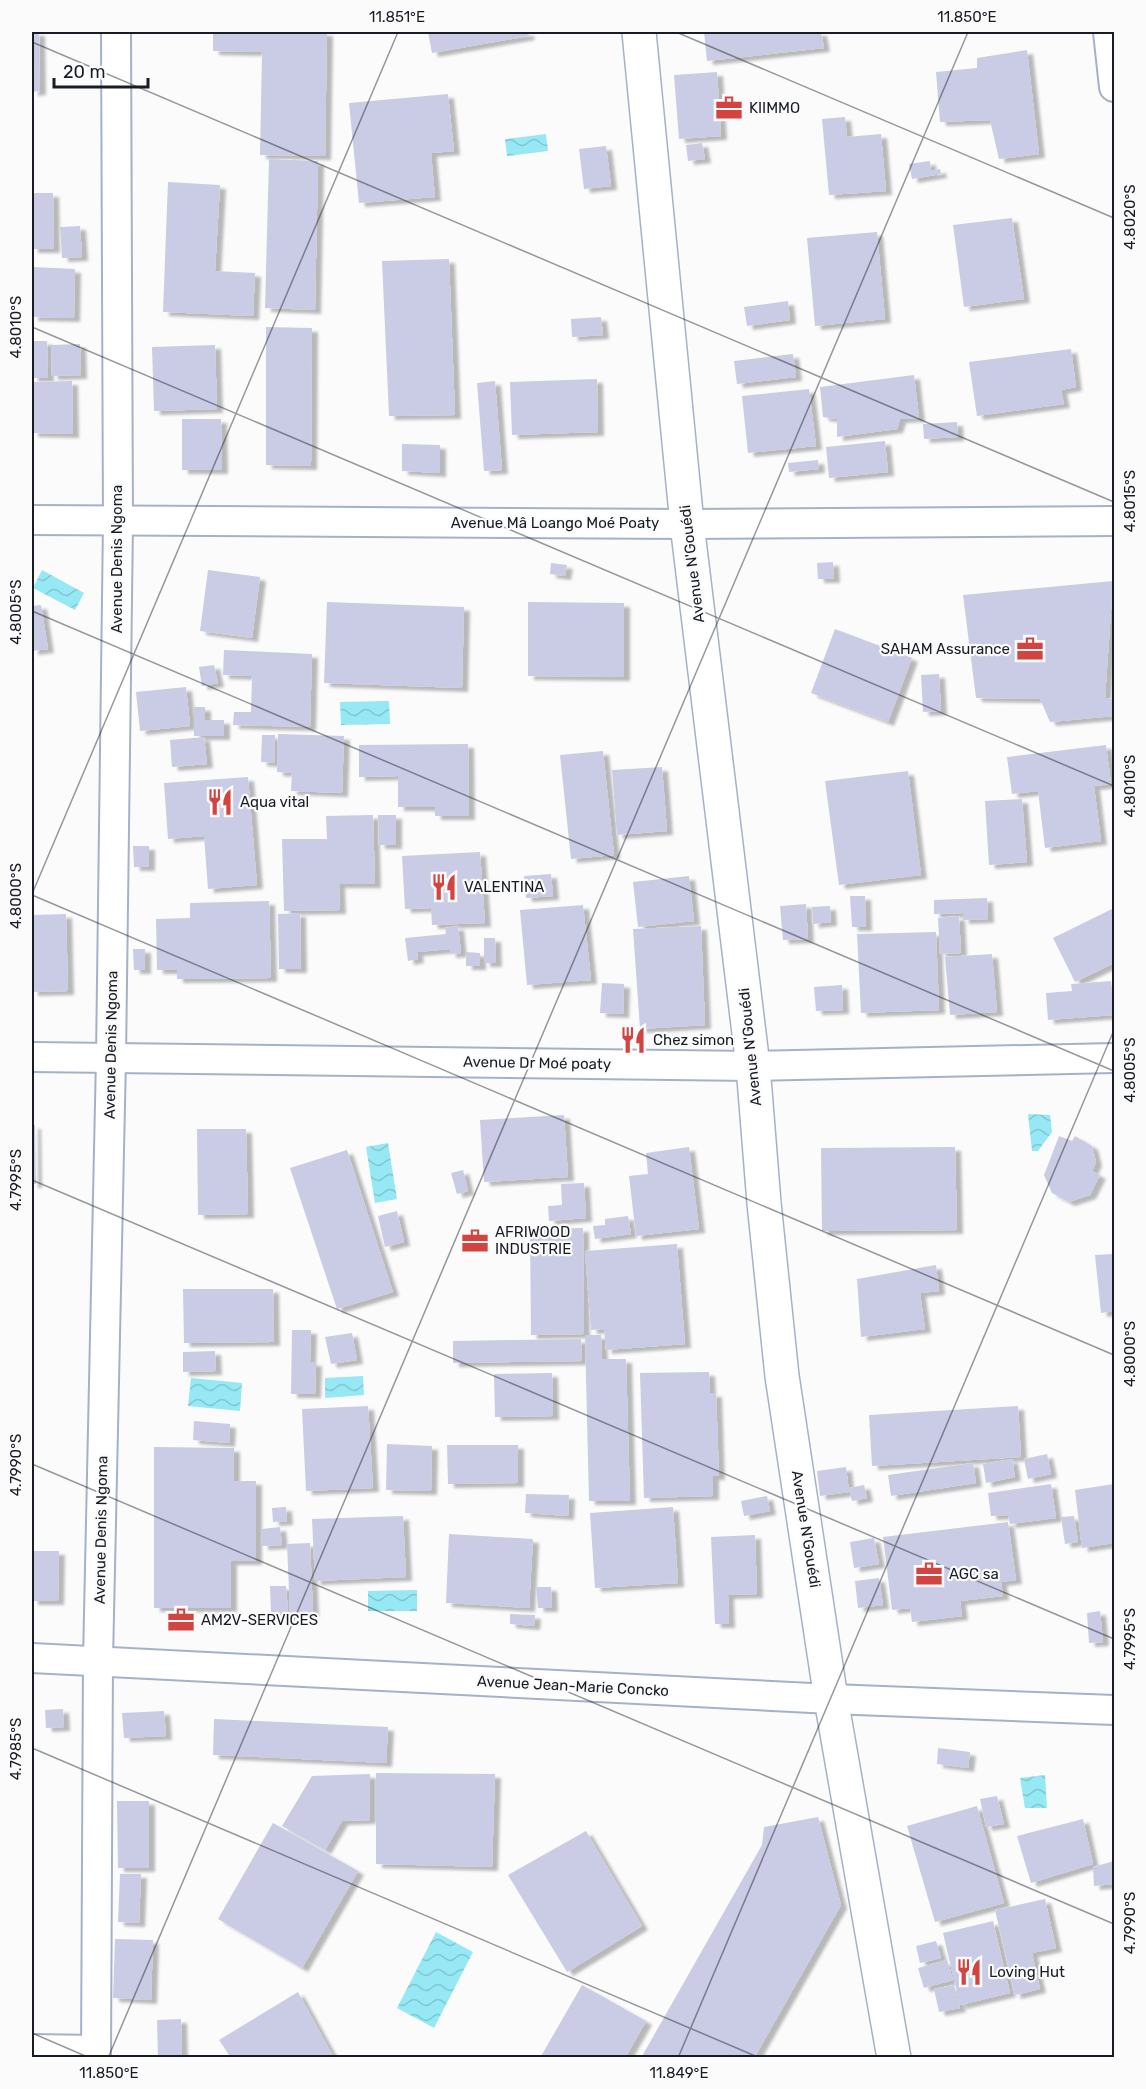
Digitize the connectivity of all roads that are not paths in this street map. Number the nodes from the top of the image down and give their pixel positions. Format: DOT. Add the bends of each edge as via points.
graph roads {
  1 [pos="116,32"];
  2 [pos="639,32"];
  3 [pos="1108,32"];
  4 [pos="1114,87"];
  5 [pos="32,520"];
  6 [pos="1114,521"];
  7 [pos="118,522"];
  8 [pos="687,524"];
  9 [pos="32,1057"];
  10 [pos="111,1058"];
  11 [pos="1114,1058"];
  12 [pos="753,1066"];
  13 [pos="32,1658"];
  14 [pos="98,1661"];
  15 [pos="831,1699"];
  16 [pos="1114,1710"];
  17 [pos="32,2049"];
  18 [pos="96,2054"];
  19 [pos="894,2058"];
  1 -- 7 [label="street, Avenue Denis Ngoma"];
  2 -- 8 [label="street, Avenue N'Gouédi"];
  3 -- 4 [label="street"];
  5 -- 7 [label="street, Avenue Mâ Loango Moé Poaty"];
  6 -- 8 [label="street, Avenue Mâ Loango Moé Poaty"];
  7 -- 8 [label="street, Avenue Mâ Loango Moé Poaty"];
  7 -- 10 [label="street, Avenue Denis Ngoma"];
  8 -- 12 [label="street, Avenue N'Gouédi"];
  9 -- 10 [label="street, Avenue Dr Moé poaty"];
  10 -- 12 [label="street, Avenue Dr Moé poaty"];
  10 -- 14 [label="street, Avenue Denis Ngoma"];
  11 -- 12 [label="street, Avenue Dr Moé poaty"];
  12 -- 15 [label="street, Avenue N'Gouédi" via="783,1376"];
  13 -- 14 [label="street, Avenue Jean-Marie Concko"];
  14 -- 15 [label="street, Avenue Jean-Marie Concko"];
  14 -- 18 [label="street, Avenue Denis Ngoma"];
  15 -- 16 [label="street, Avenue Jean-Marie Concko"];
  15 -- 19 [label="street, Avenue N'Gouédi"];
  17 -- 18 [label="street"];
}
